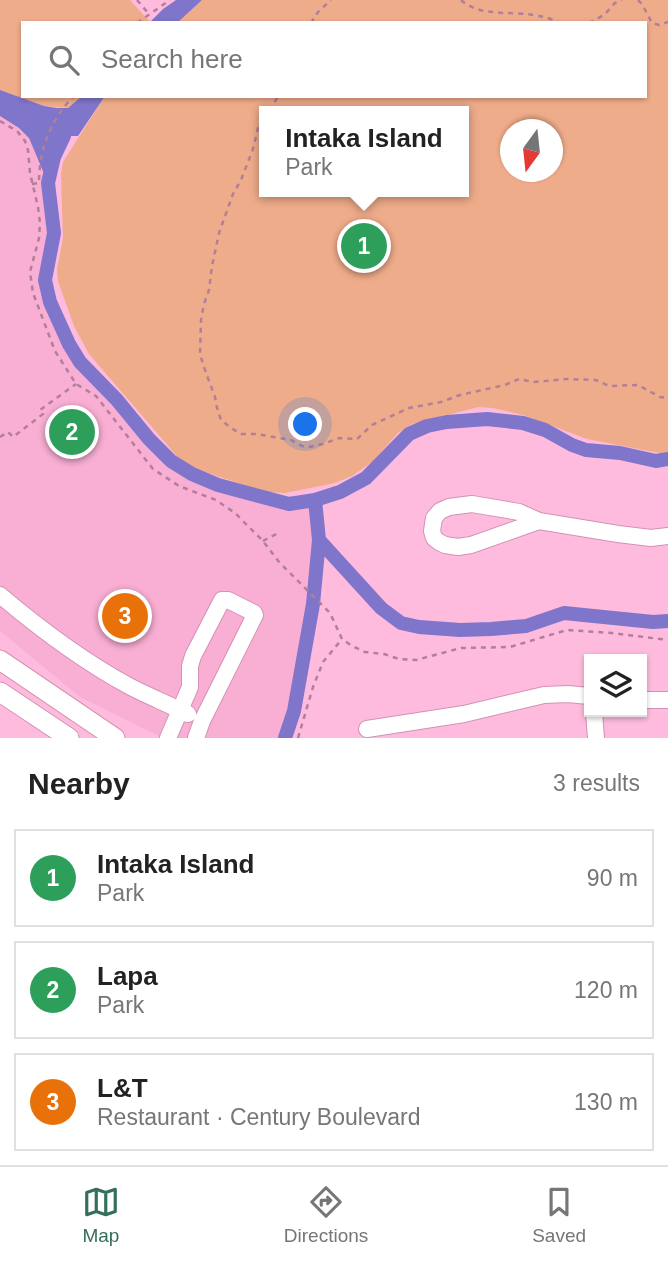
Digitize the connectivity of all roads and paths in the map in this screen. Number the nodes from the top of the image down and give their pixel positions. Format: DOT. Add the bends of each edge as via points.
graph roads {
  1 [pos="137,0"];
  2 [pos="170,0"];
  3 [pos="331,0"];
  4 [pos="461,0"];
  5 [pos="622,0"];
  6 [pos="638,0"];
  7 [pos="149,14"];
  8 [pos="140,21"];
  9 [pos="312,21"];
  10 [pos="556,21"];
  11 [pos="593,21"];
  12 [pos="668,22"];
  13 [pos="72,98"];
  14 [pos="0,121"];
  15 [pos="259,126"];
  16 [pos="32,184"];
  17 [pos="76,383"];
  18 [pos="668,398"];
  19 [pos="0,437"];
  20 [pos="539,520"];
  21 [pos="280,532"];
  22 [pos="668,536"];
  23 [pos="263,541"];
  24 [pos="0,594"];
  25 [pos="342,639"];
  26 [pos="668,640"];
  27 [pos="0,660"];
  28 [pos="0,692"];
  29 [pos="584,696"];
  30 [pos="647,700"];
  31 [pos="668,700"];
  32 [pos="180,710"];
  33 [pos="594,717"];
  34 [pos="202,721"];
  35 [pos="367,729"];
  36 [pos="69,738"];
  37 [pos="115,738"];
  38 [pos="168,738"];
  39 [pos="196,738"];
  40 [pos="298,738"];
  41 [pos="596,738"];
  1 -- 7 [label="path"];
  2 -- 7 [label="path"];
  3 -- 9 [label="path"];
  4 -- 10 [label="path" via="478,11"];
  5 -- 11 [label="path"];
  6 -- 12 [label="path" via="652,23"];
  7 -- 8 [label="path"];
  13 -- 16 [label="path" via="42,150 39,183"];
  14 -- 16 [label="path" via="25,141"];
  15 -- 18 [label="path" via="219,233 201,320 202,362 221,420 231,428 309,447 335,438 357,439 372,425 409,408 519,379 638,385"];
  16 -- 17 [label="path" via="40,223 30,272 33,293 55,351"];
  17 -- 19 [label="path" via="13,437 8,432"];
  17 -- 23 [label="path" via="96,396 153,469 179,486 216,500"];
  20 -- 20 [label="street" via="458,547 439,542 432,531 440,511 472,504"];
  20 -- 22 [label="street" via="652,538"];
  21 -- 23 [label="path"];
  23 -- 25 [label="path" via="330,613"];
  24 -- 32 [label="street" via="93,665"];
  25 -- 26 [label="path" via="365,652 416,660 461,648 510,647 568,630"];
  25 -- 40 [label="path" via="323,662"];
  27 -- 37 [label="main road"];
  28 -- 36 [label="main road"];
  29 -- 35 [label="street" via="544,695 464,714"];
  30 -- 31 [label="street"];
  32 -- 34 [label="street"];
  32 -- 34 [label="street" via="190,687 193,656 222,600 228,600 255,615"];
  32 -- 38 [label="street"];
  33 -- 41 [label="street"];
  34 -- 39 [label="street"];
}
